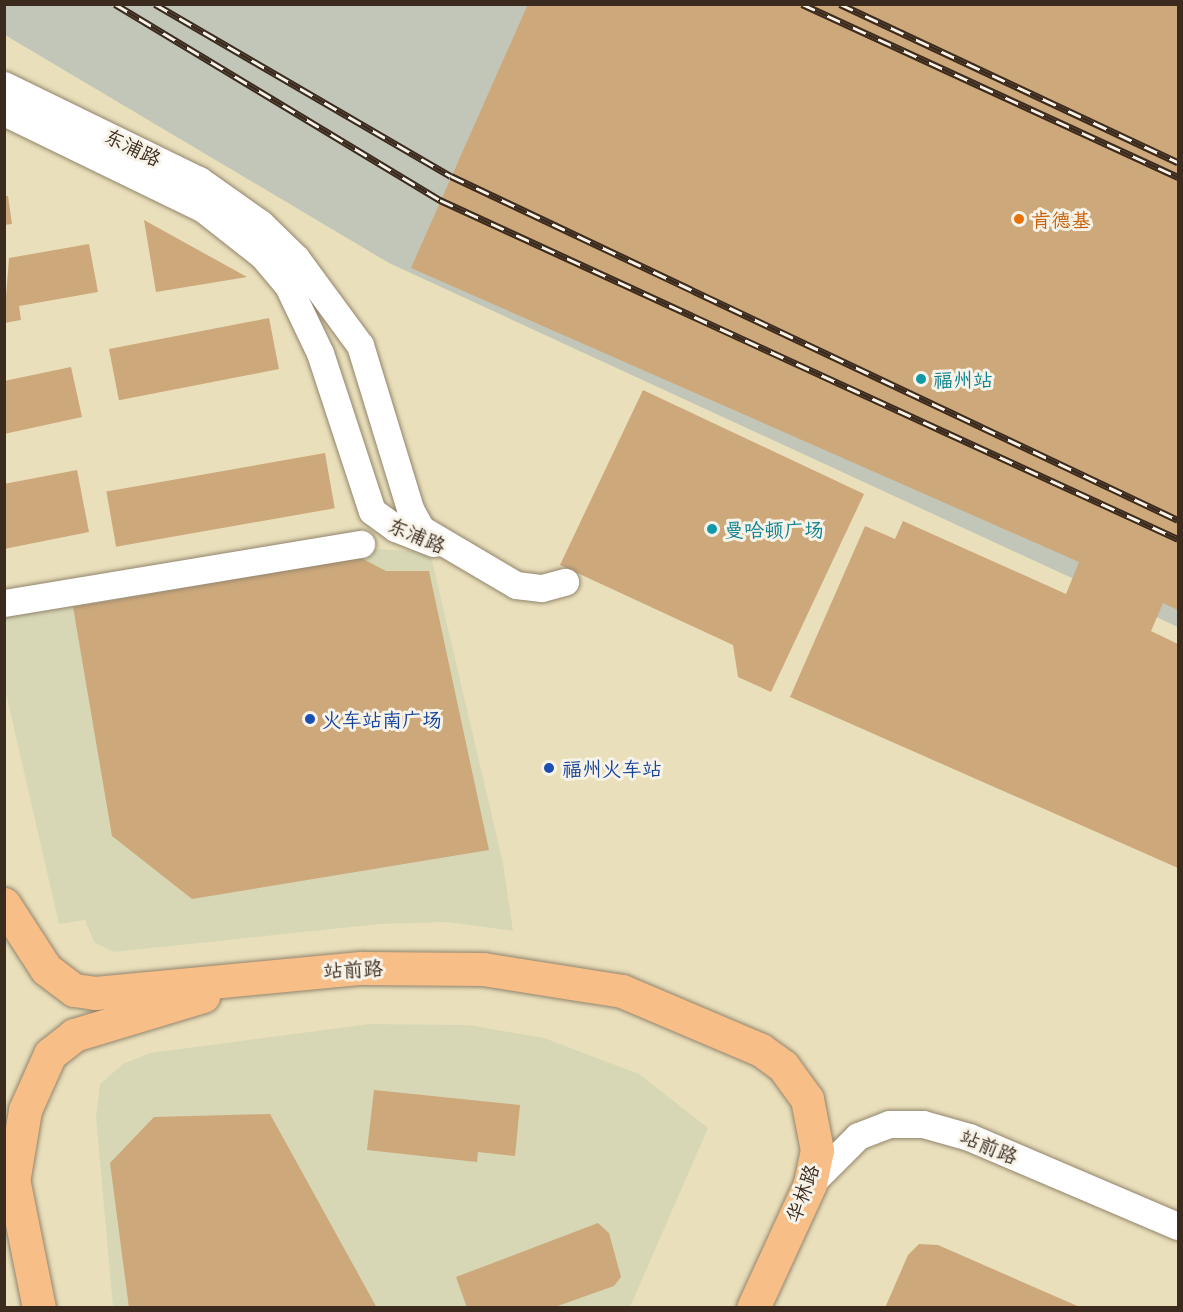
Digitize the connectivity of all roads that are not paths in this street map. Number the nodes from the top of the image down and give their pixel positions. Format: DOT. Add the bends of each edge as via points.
graph roads {
  1 [pos="4,84"];
  2 [pos="4,112"];
  3 [pos="361,544"];
  4 [pos="460,553"];
  5 [pos="566,582"];
  6 [pos="4,603"];
  7 [pos="4,904"];
  8 [pos="256,978"];
  9 [pos="735,1036"];
  10 [pos="4,1134"];
  11 [pos="13,1182"];
  12 [pos="810,1184"];
  13 [pos="1179,1226"];
  14 [pos="39,1308"];
  15 [pos="753,1308"];
  1 -- 4 [label="street, 东浦路" via="200,180 278,238 344,317 360,345 418,524"];
  2 -- 4 [label="street, 东浦路" via="202,208 262,256 288,286 320,354 372,511 395,528"];
  3 -- 6 [label="street"];
  4 -- 5 [label="street" via="516,585 542,588"];
  7 -- 8 [label="main road, 站前路" via="34,953 74,990 95,993"];
  8 -- 9 [label="main road, 站前路" via="399,967 562,977 637,996"];
  8 -- 11 [label="main road" via="142,1018 74,1035 50,1054 25,1110"];
  9 -- 12 [label="main road, 华林路" via="783,1066 807,1099 817,1132"];
  10 -- 11 [label="main road"];
  11 -- 14 [label="main road"];
  12 -- 13 [label="street, 站前路" via="858,1136 889,1124 923,1124 969,1137"];
  12 -- 15 [label="main road, 华林路"];
}
